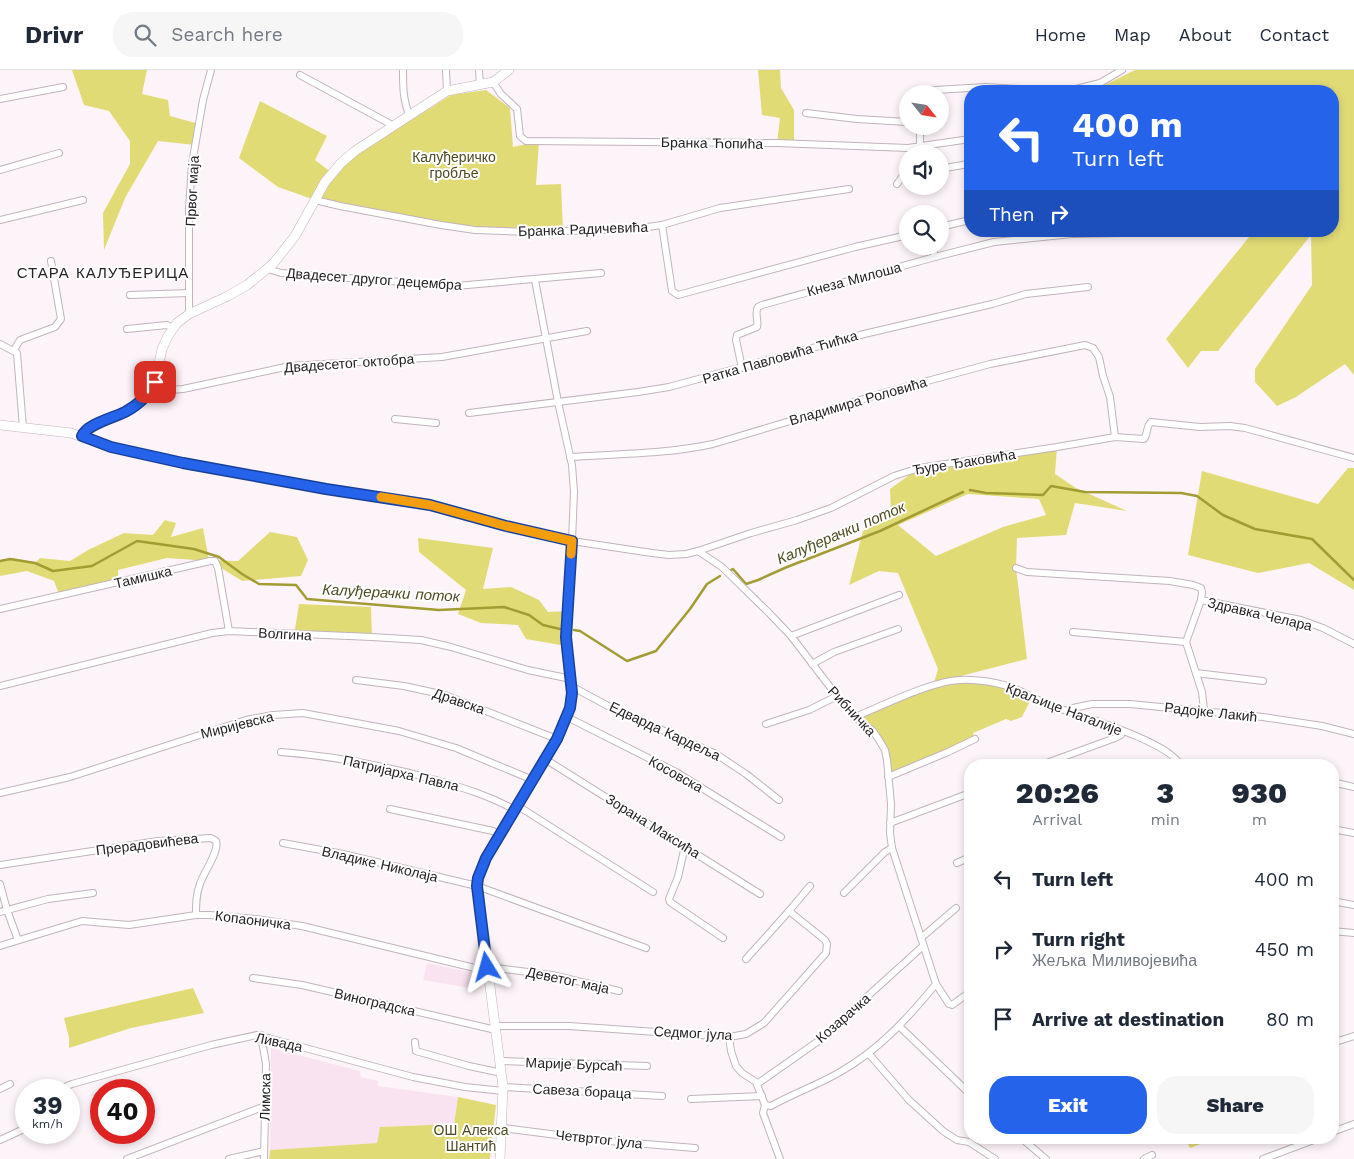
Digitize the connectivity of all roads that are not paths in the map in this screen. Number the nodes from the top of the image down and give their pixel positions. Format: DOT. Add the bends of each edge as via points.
graph roads {
  1 [pos="211,70"];
  2 [pos="403,70"];
  3 [pos="446,70"];
  4 [pos="479,70"];
  5 [pos="509,70"];
  6 [pos="1122,70"];
  7 [pos="300,75"];
  8 [pos="493,82"];
  9 [pos="1092,85"];
  10 [pos="480,86"];
  11 [pos="63,87"];
  12 [pos="964,88"];
  13 [pos="949,89"];
  14 [pos="447,92"];
  15 [pos="0,99"];
  16 [pos="806,113"];
  17 [pos="410,116"];
  18 [pos="899,121"];
  19 [pos="394,126"];
  20 [pos="964,140"];
  21 [pos="927,145"];
  22 [pos="899,150"];
  23 [pos="59,153"];
  24 [pos="964,165"];
  25 [pos="949,167"];
  26 [pos="0,170"];
  27 [pos="899,181"];
  28 [pos="897,184"];
  29 [pos="849,189"];
  30 [pos="83,200"];
  31 [pos="315,200"];
  32 [pos="0,220"];
  33 [pos="964,221"];
  34 [pos="662,225"];
  35 [pos="949,225"];
  36 [pos="899,237"];
  37 [pos="1038,237"];
  38 [pos="935,257"];
  39 [pos="51,261"];
  40 [pos="268,269"];
  41 [pos="601,273"];
  42 [pos="535,280"];
  43 [pos="1088,287"];
  44 [pos="189,293"];
  45 [pos="130,295"];
  46 [pos="189,314"];
  47 [pos="173,328"];
  48 [pos="127,329"];
  49 [pos="587,331"];
  50 [pos="547,339"];
  51 [pos="0,344"];
  52 [pos="14,350"];
  53 [pos="742,368"];
  54 [pos="153,385"];
  55 [pos="558,402"];
  56 [pos="470,413"];
  57 [pos="395,419"];
  58 [pos="436,423"];
  59 [pos="0,425"];
  60 [pos="23,428"];
  61 [pos="82,436"];
  62 [pos="1115,436"];
  63 [pos="570,457"];
  64 [pos="1354,458"];
  65 [pos="572,541"];
  66 [pos="698,551"];
  67 [pos="1016,568"];
  68 [pos="898,595"];
  69 [pos="1201,600"];
  70 [pos="0,610"];
  71 [pos="898,629"];
  72 [pos="229,631"];
  73 [pos="1073,632"];
  74 [pos="790,636"];
  75 [pos="1186,642"];
  76 [pos="1354,644"];
  77 [pos="812,664"];
  78 [pos="1196,673"];
  79 [pos="356,680"];
  80 [pos="1263,681"];
  81 [pos="571,683"];
  82 [pos="0,686"];
  83 [pos="837,696"];
  84 [pos="1204,710"];
  85 [pos="1069,712"];
  86 [pos="567,717"];
  87 [pos="855,717"];
  88 [pos="766,724"];
  89 [pos="1123,731"];
  90 [pos="1354,734"];
  91 [pos="557,739"];
  92 [pos="975,739"];
  93 [pos="282,752"];
  94 [pos="545,759"];
  95 [pos="1057,759"];
  96 [pos="1176,759"];
  97 [pos="888,777"];
  98 [pos="533,780"];
  99 [pos="1339,784"];
  100 [pos="1354,787"];
  101 [pos="0,793"];
  102 [pos="964,795"];
  103 [pos="779,800"];
  104 [pos="517,808"];
  105 [pos="390,809"];
  106 [pos="890,823"];
  107 [pos="1339,830"];
  108 [pos="1354,833"];
  109 [pos="500,835"];
  110 [pos="781,837"];
  111 [pos="283,843"];
  112 [pos="685,846"];
  113 [pos="892,848"];
  114 [pos="964,859"];
  115 [pos="957,862"];
  116 [pos="0,865"];
  117 [pos="0,884"];
  118 [pos="477,886"];
  119 [pos="810,886"];
  120 [pos="653,892"];
  121 [pos="93,893"];
  122 [pos="844,893"];
  123 [pos="760,894"];
  124 [pos="1339,902"];
  125 [pos="1354,905"];
  126 [pos="956,908"];
  127 [pos="4,911"];
  128 [pos="790,911"];
  129 [pos="196,915"];
  130 [pos="1339,932"];
  131 [pos="1354,933"];
  132 [pos="723,938"];
  133 [pos="921,938"];
  134 [pos="18,940"];
  135 [pos="0,946"];
  136 [pos="923,946"];
  137 [pos="646,948"];
  138 [pos="746,958"];
  139 [pos="487,969"];
  140 [pos="252,978"];
  141 [pos="936,984"];
  142 [pos="620,991"];
  143 [pos="964,996"];
  144 [pos="899,1026"];
  145 [pos="496,1028"];
  146 [pos="261,1035"];
  147 [pos="1354,1036"];
  148 [pos="729,1037"];
  149 [pos="1339,1041"];
  150 [pos="415,1042"];
  151 [pos="869,1054"];
  152 [pos="501,1061"];
  153 [pos="647,1066"];
  154 [pos="502,1073"];
  155 [pos="80,1082"];
  156 [pos="10,1084"];
  157 [pos="757,1084"];
  158 [pos="964,1088"];
  159 [pos="0,1089"];
  160 [pos="504,1089"];
  161 [pos="662,1096"];
  162 [pos="762,1096"];
  163 [pos="691,1099"];
  164 [pos="765,1105"];
  165 [pos="265,1106"];
  166 [pos="1354,1124"];
  167 [pos="502,1128"];
  168 [pos="1339,1129"];
  169 [pos="15,1133"];
  170 [pos="0,1140"];
  171 [pos="964,1141"];
  172 [pos="972,1144"];
  173 [pos="1029,1144"];
  174 [pos="1303,1144"];
  175 [pos="695,1148"];
  176 [pos="264,1152"];
  177 [pos="1152,1155"];
  178 [pos="126,1159"];
  179 [pos="229,1159"];
  180 [pos="264,1159"];
  181 [pos="500,1159"];
  182 [pos="780,1159"];
  183 [pos="995,1159"];
  184 [pos="1046,1159"];
  185 [pos="1144,1159"];
  186 [pos="1263,1159"];
  1 -- 44 [label="street, Првог маја" via="192,164"];
  2 -- 17 [label="street" via="404,97"];
  3 -- 14 [label="street"];
  4 -- 10 [label="street"];
  5 -- 8 [label="street"];
  6 -- 9 [label="street"];
  7 -- 19 [label="street"];
  8 -- 10 [label="street"];
  8 -- 22 [label="street, Бранка Ћопића" via="517,109 520,136 526,141 777,143"];
  10 -- 14 [label="street"];
  11 -- 15 [label="street"];
  12 -- 13 [label="street"];
  14 -- 17 [label="street"];
  16 -- 18 [label="street"];
  17 -- 19 [label="street"];
  19 -- 31 [label="street" via="341,163"];
  20 -- 21 [label="street, Бранка Ћопића"];
  23 -- 26 [label="street"];
  24 -- 25 [label="street"];
  27 -- 28 [label="street"];
  29 -- 34 [label="street, Бранка Радичевића" via="720,208"];
  30 -- 32 [label="street"];
  31 -- 34 [label="street, Бранка Радичевића" via="475,230 529,232"];
  31 -- 40 [label="street" via="295,236"];
  33 -- 35 [label="street"];
  34 -- 36 [label="street" via="672,291 678,295"];
  37 -- 38 [label="street, Кнеза Милоша" via="994,242"];
  38 -- 53 [label="street, Кнеза Милоша" via="758,307 756,327 737,335"];
  39 -- 52 [label="street" via="61,319 55,327 20,340"];
  40 -- 42 [label="street, Двадесет другог децембра" via="281,273 456,286"];
  40 -- 46 [label="street" via="242,289"];
  41 -- 42 [label="street, Двадесет другог децембра"];
  42 -- 50 [label="street"];
  43 -- 53 [label="street, Ратка Павловића Ћићка" via="1026,294"];
  44 -- 45 [label="street"];
  44 -- 46 [label="street, Првог маја"];
  46 -- 47 [label="street"];
  47 -- 48 [label="street" via="167,325"];
  47 -- 54 [label="street" via="162,349"];
  49 -- 50 [label="street, Двадесетог октобра"];
  50 -- 54 [label="street, Двадесетог октобра" via="442,356 290,366 175,390"];
  50 -- 55 [label="street"];
  51 -- 52 [label="street"];
  52 -- 60 [label="street" via="18,356"];
  53 -- 55 [label="street, Ратка Павловића Ћићка" via="669,387"];
  54 -- 61 [label="street" via="137,404 87,428"];
  55 -- 56 [label="street, Ратка Павловића Ћићка"];
  55 -- 63 [label="street"];
  57 -- 58 [label="street"];
  59 -- 60 [label="street"];
  60 -- 61 [label="street"];
  61 -- 65 [label="street" via="111,447 176,461 430,505"];
  62 -- 63 [label="street, Владимира Роловића" via="1110,397 1097,352 1084,345 990,364 713,444 664,452"];
  62 -- 64 [label="street, Ђуре Ђаковића" via="1144,439 1151,422 1200,427 1230,426"];
  62 -- 66 [label="street, Ђуре Ђаковића" via="919,468 894,476 831,508"];
  63 -- 65 [label="street" via="574,482"];
  65 -- 66 [label="street, Ђуре Ђаковића" via="660,554"];
  65 -- 81 [label="street" via="566,637"];
  66 -- 74 [label="street, Рибничка" via="722,567"];
  67 -- 69 [label="street, Здравка Челара" via="1027,572 1193,584 1201,588"];
  68 -- 74 [label="street"];
  69 -- 75 [label="street"];
  69 -- 76 [label="street, Здравка Челара" via="1301,620"];
  70 -- 72 [label="street, Тамишка" via="210,560 218,564"];
  71 -- 77 [label="street" via="834,652"];
  72 -- 81 [label="street, Волгина" via="421,640"];
  72 -- 82 [label="street, Волгина"];
  73 -- 75 [label="street"];
  74 -- 77 [label="street, Рибничка"];
  75 -- 78 [label="street"];
  77 -- 83 [label="street, Рибничка"];
  78 -- 80 [label="street"];
  78 -- 84 [label="street"];
  79 -- 91 [label="street, Дравска" via="445,695"];
  81 -- 86 [label="street"];
  81 -- 103 [label="street, Едварда Кардеља" via="608,706 722,757"];
  83 -- 87 [label="street, Рибничка"];
  83 -- 88 [label="street" via="809,710"];
  84 -- 85 [label="street, Радојке Лакић" via="1092,704"];
  84 -- 90 [label="street, Радојке Лакић" via="1322,726"];
  85 -- 87 [label="street, Краљице Наталије" via="1007,686 961,680 933,686"];
  85 -- 89 [label="street, Краљице Наталије"];
  86 -- 91 [label="street"];
  86 -- 110 [label="street, Косовска" via="676,772"];
  87 -- 97 [label="street, Рибничка" via="873,731 885,750"];
  89 -- 95 [label="street" via="1115,738"];
  89 -- 96 [label="street, Краљице Наталије"];
  91 -- 94 [label="street"];
  92 -- 97 [label="street"];
  93 -- 104 [label="street, Патријарха Павла" via="338,758 410,773"];
  94 -- 98 [label="street"];
  94 -- 112 [label="street, Зорана Максића"];
  97 -- 106 [label="street, Рибничка"];
  98 -- 101 [label="street, Миријевска" via="426,738 303,713 246,720 70,777"];
  98 -- 104 [label="street"];
  99 -- 100 [label="street"];
  102 -- 106 [label="street"];
  104 -- 109 [label="street"];
  104 -- 120 [label="street, Патријарха Павла"];
  105 -- 109 [label="street"];
  106 -- 113 [label="street, Рибничка"];
  107 -- 108 [label="street"];
  109 -- 118 [label="street" via="481,869"];
  111 -- 118 [label="street, Владике Николаја"];
  112 -- 123 [label="street, Зорана Максића"];
  112 -- 132 [label="street" via="670,902"];
  113 -- 122 [label="street"];
  113 -- 133 [label="street, Рибничка"];
  114 -- 115 [label="street"];
  116 -- 129 [label="street, Прерадовићева" via="158,841 211,838 216,841 217,848 200,882"];
  117 -- 127 [label="street"];
  118 -- 137 [label="street, Владике Николаја"];
  118 -- 139 [label="street"];
  119 -- 128 [label="street"];
  121 -- 127 [label="street" via="48,899"];
  124 -- 125 [label="street"];
  126 -- 133 [label="street"];
  127 -- 134 [label="street"];
  128 -- 138 [label="street"];
  128 -- 148 [label="street, Седмог јула" via="825,940 826,954 764,1022 746,1034"];
  129 -- 134 [label="street, Копаоничка" via="129,925 82,921"];
  129 -- 139 [label="street, Копаоничка" via="256,918 302,926"];
  130 -- 131 [label="street"];
  133 -- 136 [label="street, Рибничка"];
  134 -- 135 [label="street, Копаоничка"];
  136 -- 141 [label="street, Рибничка"];
  136 -- 157 [label="street, Козарачка" via="816,1042"];
  139 -- 142 [label="street, Деветог маја" via="552,975"];
  139 -- 145 [label="street"];
  140 -- 145 [label="street, Виноградска" via="302,985"];
  141 -- 143 [label="street, Рибничка" via="949,1004"];
  141 -- 144 [label="street"];
  144 -- 151 [label="street"];
  144 -- 158 [label="street"];
  145 -- 148 [label="street, Седмог јула" via="569,1026"];
  145 -- 152 [label="street"];
  146 -- 155 [label="street, Ливада" via="210,1045"];
  146 -- 160 [label="street, Ливада" via="413,1077 465,1087"];
  146 -- 165 [label="street, Лимска" via="266,1064"];
  147 -- 149 [label="street"];
  148 -- 157 [label="street" via="736,1066"];
  150 -- 154 [label="street" via="416,1051"];
  151 -- 164 [label="street" via="819,1084 772,1106"];
  151 -- 171 [label="street" via="943,1131"];
  152 -- 153 [label="street, Марије Бурсаћ"];
  152 -- 154 [label="street"];
  154 -- 160 [label="street"];
  156 -- 159 [label="street"];
  157 -- 162 [label="street"];
  160 -- 161 [label="street, Савеза бораца"];
  160 -- 167 [label="street"];
  162 -- 163 [label="street"];
  162 -- 164 [label="street"];
  164 -- 182 [label="street" via="763,1113"];
  165 -- 176 [label="street, Лимска"];
  165 -- 178 [label="street"];
  166 -- 168 [label="street"];
  167 -- 175 [label="street, Четвртог јула"];
  167 -- 181 [label="street"];
  169 -- 170 [label="street"];
  172 -- 183 [label="street"];
  173 -- 184 [label="street"];
  174 -- 186 [label="street"];
  176 -- 179 [label="street"];
  176 -- 180 [label="street, Лимска"];
  177 -- 185 [label="street"];
}
